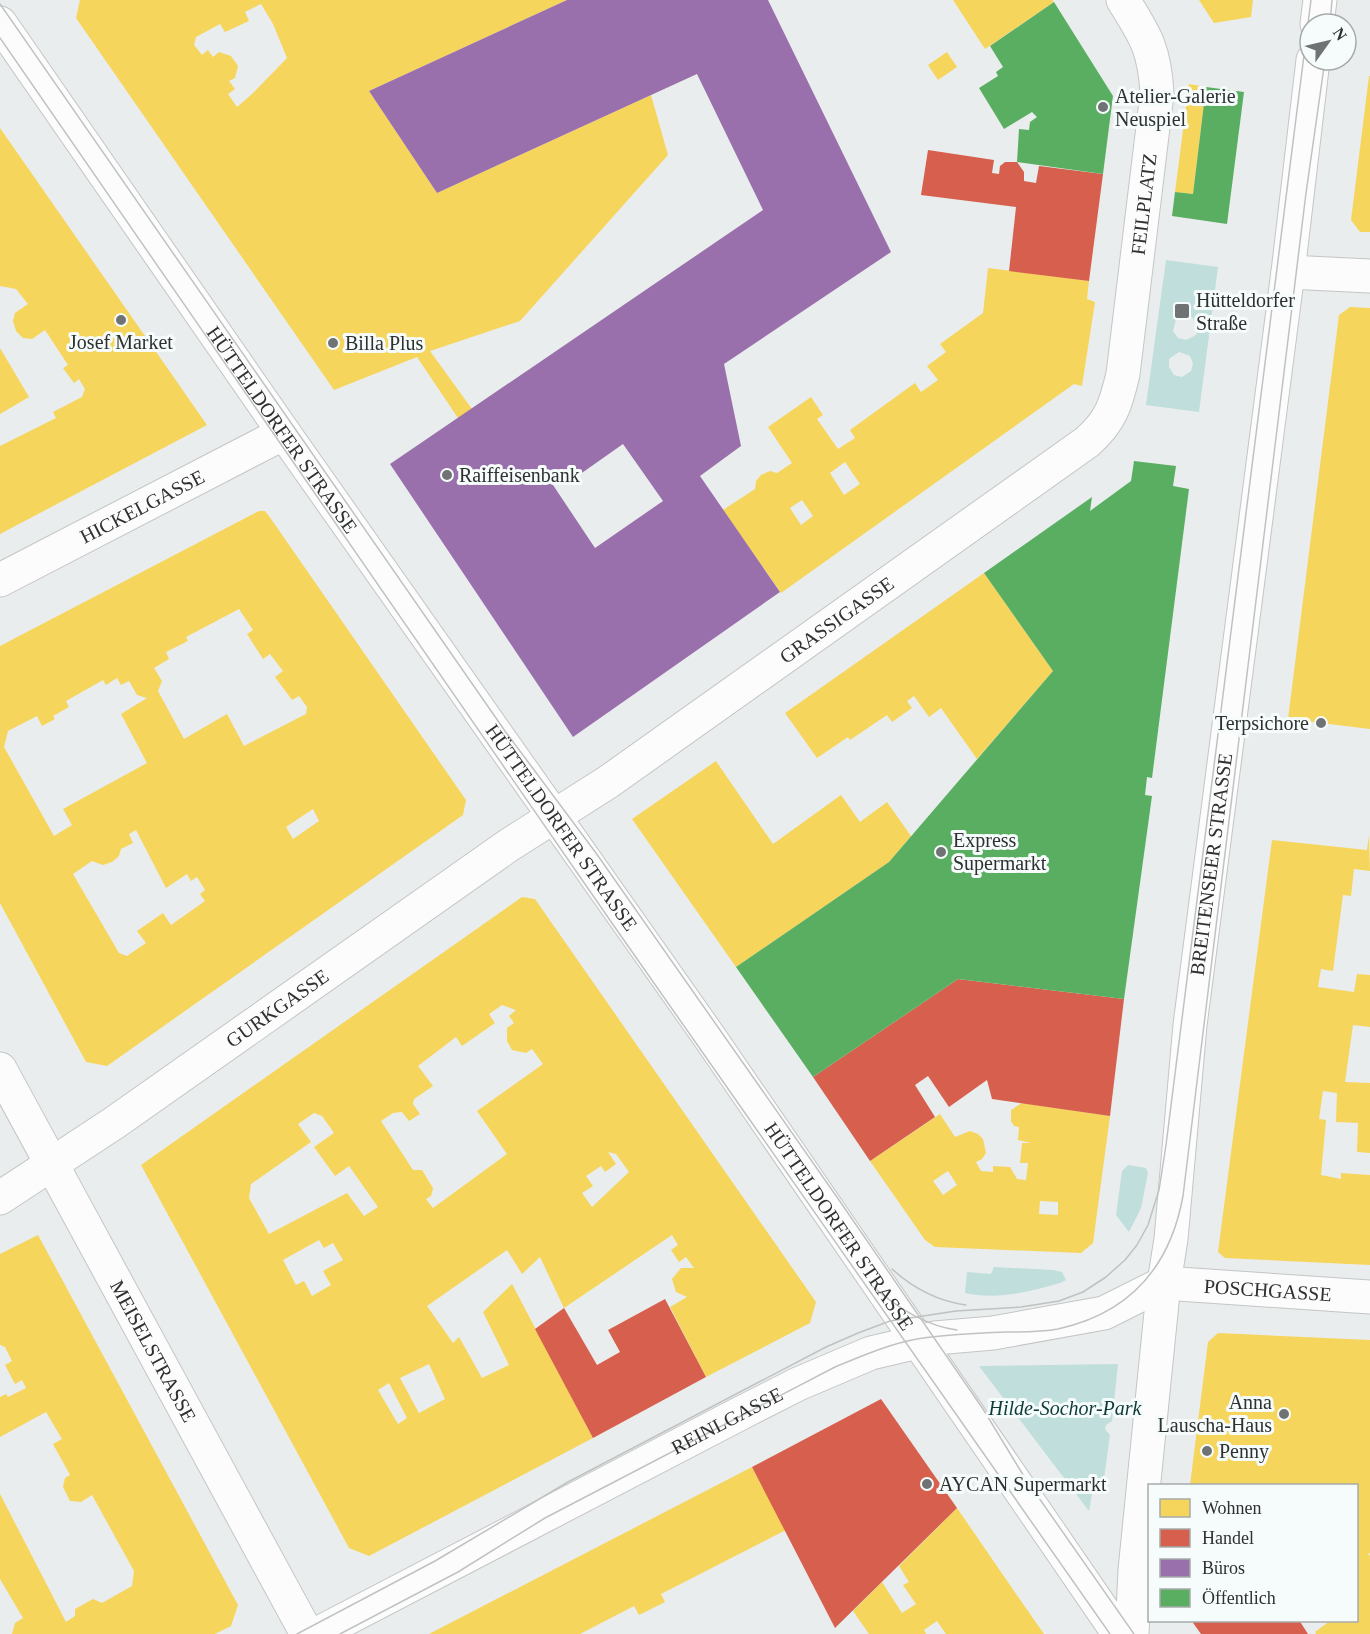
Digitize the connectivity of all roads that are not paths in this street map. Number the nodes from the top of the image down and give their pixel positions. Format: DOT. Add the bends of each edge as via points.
graph roads {
  1 [pos="1123,0"];
  2 [pos="0,23"];
  3 [pos="1312,72"];
  4 [pos="1288,272"];
  5 [pos="1370,276"];
  6 [pos="1111,415"];
  7 [pos="284,433"];
  8 [pos="0,580"];
  9 [pos="553,816"];
  10 [pos="0,1069"];
  11 [pos="53,1165"];
  12 [pos="0,1198"];
  13 [pos="1164,1283"];
  14 [pos="1370,1297"];
  15 [pos="917,1342"];
  16 [pos="307,1634"];
  17 [pos="317,1634"];
  18 [pos="1119,1634"];
  19 [pos="1132,1634"];
  1 -- 6 [label="street, FEILPLATZ" via="1148,40 1157,94 1124,374"];
  2 -- 7 [label="street, HÜTTELDORFER STRASSE"];
  3 -- 4 [label="street, BREITENSEER STRASSE"];
  4 -- 5 [label="street"];
  4 -- 13 [label="street, BREITENSEER STRASSE" via="1190,1025"];
  6 -- 9 [label="street, GRASSIGASSE" via="1087,442 608,782"];
  7 -- 8 [label="street, HICKELGASSE"];
  7 -- 9 [label="street, HÜTTELDORFER STRASSE"];
  9 -- 11 [label="street, GURKGASSE"];
  9 -- 15 [label="street, HÜTTELDORFER STRASSE" via="808,1179"];
  10 -- 11 [label="street, MEISELSTRASSE"];
  11 -- 12 [label="street, GURKGASSE"];
  11 -- 16 [label="street, MEISELSTRASSE"];
  13 -- 14 [label="street, POSCHGASSE"];
  13 -- 15 [label="street, REINLGASSE" via="1104,1313"];
  13 -- 19 [label="street, BREITENSEER STRASSE"];
  15 -- 17 [label="street, REINLGASSE" via="871,1353 798,1384"];
  15 -- 18 [label="street, HÜTTELDORFER STRASSE"];
}
